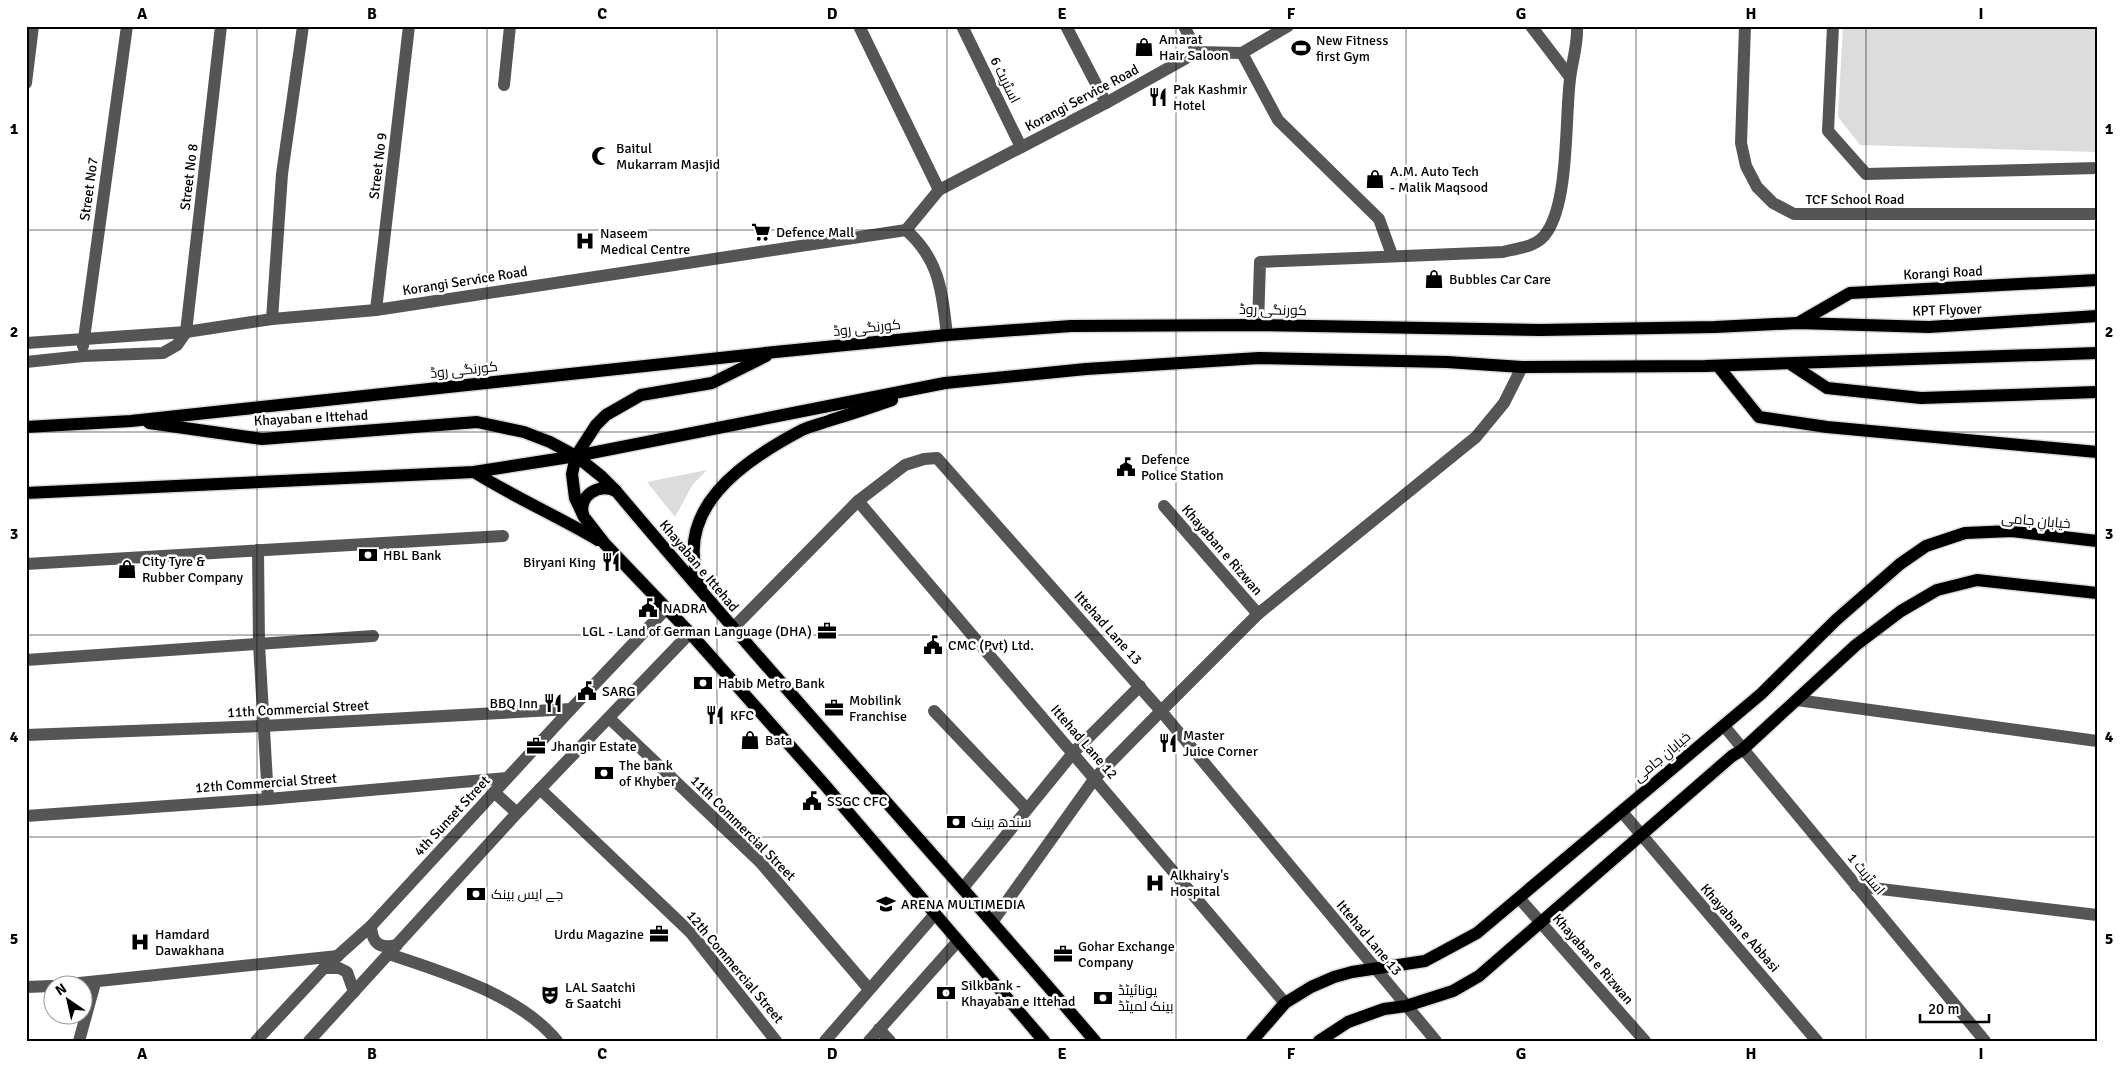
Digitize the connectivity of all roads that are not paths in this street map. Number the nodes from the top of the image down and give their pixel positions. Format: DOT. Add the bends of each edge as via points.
graph roads {
  1 [pos="34,26"];
  2 [pos="127,26"];
  3 [pos="221,26"];
  4 [pos="303,26"];
  5 [pos="410,26"];
  6 [pos="510,26"];
  7 [pos="860,26"];
  8 [pos="962,26"];
  9 [pos="1066,26"];
  10 [pos="1184,26"];
  11 [pos="1288,26"];
  12 [pos="1532,26"];
  13 [pos="1577,26"];
  14 [pos="1745,26"];
  15 [pos="1833,26"];
  16 [pos="1197,52"];
  17 [pos="1242,53"];
  18 [pos="1570,77"];
  19 [pos="26,83"];
  20 [pos="504,86"];
  21 [pos="1106,103"];
  22 [pos="1021,146"];
  23 [pos="2097,168"];
  24 [pos="940,190"];
  25 [pos="2097,214"];
  26 [pos="906,230"];
  27 [pos="1392,255"];
  28 [pos="2097,280"];
  29 [pos="376,310"];
  30 [pos="2097,316"];
  31 [pos="272,319"];
  32 [pos="1798,323"];
  33 [pos="1258,325"];
  34 [pos="1715,327"];
  35 [pos="186,332"];
  36 [pos="947,335"];
  37 [pos="82,339"];
  38 [pos="26,343"];
  39 [pos="775,352"];
  40 [pos="2097,352"];
  41 [pos="84,356"];
  42 [pos="26,362"];
  43 [pos="1792,364"];
  44 [pos="1712,366"];
  45 [pos="1522,367"];
  46 [pos="945,383"];
  47 [pos="2097,392"];
  48 [pos="131,421"];
  49 [pos="26,427"];
  50 [pos="2097,452"];
  51 [pos="576,456"];
  52 [pos="474,472"];
  53 [pos="616,491"];
  54 [pos="26,493"];
  55 [pos="858,502"];
  56 [pos="1164,506"];
  57 [pos="584,517"];
  58 [pos="503,536"];
  59 [pos="2097,541"];
  60 [pos="605,544"];
  61 [pos="258,550"];
  62 [pos="26,564"];
  63 [pos="2097,593"];
  64 [pos="706,597"];
  65 [pos="666,609"];
  66 [pos="1258,614"];
  67 [pos="733,628"];
  68 [pos="690,633"];
  69 [pos="373,636"];
  70 [pos="259,644"];
  71 [pos="26,660"];
  72 [pos="1140,686"];
  73 [pos="1797,700"];
  74 [pos="571,709"];
  75 [pos="934,711"];
  76 [pos="1161,711"];
  77 [pos="609,718"];
  78 [pos="263,726"];
  79 [pos="1719,730"];
  80 [pos="26,735"];
  81 [pos="2097,741"];
  82 [pos="1073,753"];
  83 [pos="1737,753"];
  84 [pos="507,778"];
  85 [pos="1095,778"];
  86 [pos="540,789"];
  87 [pos="494,792"];
  88 [pos="268,799"];
  89 [pos="1027,809"];
  90 [pos="1622,812"];
  91 [pos="517,813"];
  92 [pos="26,816"];
  93 [pos="1641,836"];
  94 [pos="1856,886"];
  95 [pos="963,888"];
  96 [pos="1519,898"];
  97 [pos="935,914"];
  98 [pos="2097,915"];
  99 [pos="993,921"];
  100 [pos="1540,922"];
  101 [pos="371,926"];
  102 [pos="958,941"];
  103 [pos="393,950"];
  104 [pos="338,956"];
  105 [pos="324,968"];
  106 [pos="1375,969"];
  107 [pos="92,983"];
  108 [pos="95,983"];
  109 [pos="42,986"];
  110 [pos="26,987"];
  111 [pos="869,989"];
  112 [pos="354,992"];
  113 [pos="1285,1003"];
  114 [pos="1406,1006"];
  115 [pos="879,1029"];
  116 [pos="549,1038"];
  117 [pos="79,1041"];
  118 [pos="256,1041"];
  119 [pos="309,1041"];
  120 [pos="776,1041"];
  121 [pos="825,1041"];
  122 [pos="869,1041"];
  123 [pos="890,1041"];
  124 [pos="1044,1041"];
  125 [pos="1094,1041"];
  126 [pos="1252,1041"];
  127 [pos="1318,1041"];
  128 [pos="1436,1041"];
  129 [pos="1645,1041"];
  130 [pos="1817,1041"];
  131 [pos="1986,1041"];
  1 -- 19 [label="street"];
  2 -- 37 [label="street, Street No7"];
  3 -- 35 [label="street, Street No 8"];
  4 -- 31 [label="street" via="282,174"];
  5 -- 29 [label="street, Street No 9"];
  6 -- 20 [label="street"];
  7 -- 24 [label="street"];
  8 -- 22 [label="street, اسٹریٹ 6"];
  9 -- 21 [label="street"];
  10 -- 16 [label="street"];
  11 -- 17 [label="street"];
  12 -- 18 [label="street"];
  13 -- 18 [label="street" via="1578,41"];
  14 -- 25 [label="street, TCF School Road" via="1741,143 1746,166 1757,188 1773,203 1794,214"];
  15 -- 23 [label="street" via="1828,131 1866,174"];
  16 -- 17 [label="street"];
  16 -- 21 [label="street, Korangi Service Road"];
  17 -- 27 [label="street" via="1278,120 1380,219"];
  18 -- 27 [label="street" via="1561,189 1554,218 1546,234 1536,243 1504,252"];
  21 -- 22 [label="street, Korangi Service Road"];
  22 -- 24 [label="street, Korangi Service Road"];
  24 -- 26 [label="street, Korangi Service Road"];
  26 -- 29 [label="street, Korangi Service Road"];
  26 -- 36 [label="street" via="920,243 938,274"];
  27 -- 33 [label="street" via="1260,262"];
  28 -- 32 [label="main road, Korangi Road" via="1850,293"];
  29 -- 31 [label="street, Korangi Service Road"];
  30 -- 32 [label="main road, KPT Flyover" via="1929,327"];
  31 -- 35 [label="street, Korangi Service Road"];
  32 -- 34 [label="main road, KPT Flyover"];
  33 -- 34 [label="main road, کورنگی روڈ" via="1540,330"];
  33 -- 36 [label="main road, کورنگی روڈ" via="1071,326"];
  35 -- 37 [label="street, Korangi Service Road"];
  35 -- 41 [label="street" via="177,344 162,353"];
  36 -- 39 [label="main road, کورنگی روڈ"];
  37 -- 38 [label="street, Korangi Service Road"];
  37 -- 41 [label="street, Street No7"];
  39 -- 48 [label="main road, کورنگی روڈ"];
  39 -- 51 [label="main road" via="712,382 641,395 617,407 596,425"];
  40 -- 43 [label="main road"];
  41 -- 42 [label="street"];
  43 -- 44 [label="main road"];
  43 -- 47 [label="main road" via="1827,388 1920,398"];
  44 -- 45 [label="main road"];
  44 -- 50 [label="main road" via="1759,416 1827,428"];
  45 -- 46 [label="main road" via="1259,358 1086,369"];
  45 -- 66 [label="street" via="1504,403 1476,437"];
  46 -- 51 [label="main road"];
  46 -- 64 [label="main road" via="803,430 734,474 713,495 697,524 693,543 695,571"];
  48 -- 49 [label="main road, کورنگی روڈ"];
  48 -- 51 [label="main road, Khayaban e Ittehad" via="262,439 477,422 524,432"];
  51 -- 52 [label="main road"];
  51 -- 53 [label="main road, Khayaban e Ittehad"];
  51 -- 57 [label="main road" via="572,474 576,498"];
  52 -- 54 [label="main road"];
  52 -- 60 [label="main road"];
  53 -- 57 [label="main road" via="603,488 591,492 583,504"];
  53 -- 64 [label="main road, Khayaban e Ittehad"];
  55 -- 67 [label="street, Ittehad Lane 13"];
  55 -- 72 [label="street, Ittehad Lane 13" via="905,465 937,458"];
  55 -- 82 [label="street, Ittehad Lane 12"];
  56 -- 66 [label="street, Khayaban e Rizwan"];
  57 -- 60 [label="main road"];
  58 -- 61 [label="street"];
  59 -- 79 [label="main road, خیابانِ جامی" via="2012,531 1965,533 1926,546 1900,564 1836,620 1761,694"];
  60 -- 65 [label="main road"];
  61 -- 62 [label="street"];
  61 -- 70 [label="street"];
  63 -- 73 [label="main road" via="1977,580 1937,590 1901,611 1856,645"];
  64 -- 67 [label="main road, Khayaban e Ittehad"];
  65 -- 68 [label="main road"];
  65 -- 74 [label="street, 4th Sunset Street"];
  66 -- 76 [label="street"];
  67 -- 95 [label="main road, Khayaban e Ittehad"];
  68 -- 77 [label="street"];
  68 -- 97 [label="main road"];
  69 -- 70 [label="street"];
  70 -- 71 [label="street"];
  70 -- 78 [label="street"];
  72 -- 76 [label="street, Ittehad Lane 13"];
  72 -- 82 [label="street"];
  73 -- 81 [label="street"];
  73 -- 83 [label="main road"];
  74 -- 78 [label="street, 11th Commercial Street"];
  74 -- 84 [label="street, 4th Sunset Street"];
  75 -- 89 [label="street"];
  76 -- 85 [label="street"];
  76 -- 106 [label="street, Ittehad Lane 13"];
  77 -- 86 [label="street"];
  77 -- 111 [label="street, 11th Commercial Street" via="761,863"];
  78 -- 80 [label="street, 11th Commercial Street"];
  78 -- 88 [label="street"];
  79 -- 83 [label="street, اسٹریٹ 1"];
  79 -- 90 [label="main road, خیابانِ جامی"];
  82 -- 85 [label="street, Ittehad Lane 12"];
  82 -- 89 [label="street"];
  83 -- 93 [label="main road"];
  83 -- 94 [label="street, اسٹریٹ 1"];
  84 -- 87 [label="street, 4th Sunset Street"];
  84 -- 88 [label="street, 12th Commercial Street"];
  85 -- 99 [label="street"];
  85 -- 113 [label="street, Ittehad Lane 12"];
  86 -- 91 [label="street"];
  86 -- 120 [label="street, 12th Commercial Street" via="691,933"];
  87 -- 91 [label="street"];
  87 -- 101 [label="street, 4th Sunset Street"];
  88 -- 92 [label="street, 12th Commercial Street"];
  89 -- 95 [label="street"];
  90 -- 93 [label="street, Khayaban e Abbasi"];
  90 -- 96 [label="main road, خیابانِ جامی"];
  91 -- 103 [label="street"];
  93 -- 100 [label="main road"];
  93 -- 130 [label="street, Khayaban e Abbasi"];
  94 -- 98 [label="street"];
  94 -- 131 [label="street, اسٹریٹ 1"];
  95 -- 99 [label="main road, Khayaban e Ittehad"];
  96 -- 100 [label="street, Khayaban e Rizwan"];
  96 -- 106 [label="main road, خیابانِ جامی" via="1478,933 1426,961"];
  97 -- 102 [label="main road"];
  97 -- 111 [label="street"];
  99 -- 125 [label="main road, Khayaban e Ittehad"];
  100 -- 114 [label="main road" via="1479,976 1453,991"];
  100 -- 129 [label="street, Khayaban e Rizwan"];
  101 -- 103 [label="street" via="371,936 378,944"];
  101 -- 104 [label="street, 4th Sunset Street"];
  102 -- 115 [label="street"];
  102 -- 124 [label="main road"];
  103 -- 112 [label="street"];
  103 -- 116 [label="street" via="482,988 521,1011"];
  104 -- 105 [label="street, 4th Sunset Street"];
  104 -- 108 [label="street"];
  105 -- 112 [label="street" via="339,968 347,972"];
  105 -- 118 [label="street, 4th Sunset Street"];
  106 -- 113 [label="main road, خیابانِ جامی" via="1334,977"];
  106 -- 114 [label="street, Ittehad Lane 13"];
  107 -- 108 [label="street"];
  108 -- 117 [label="street"];
  109 -- 110 [label="street"];
  111 -- 121 [label="street"];
  112 -- 119 [label="street"];
  113 -- 126 [label="main road, خیابانِ جامی"];
  114 -- 127 [label="main road" via="1384,1009 1348,1022"];
  114 -- 128 [label="street, Ittehad Lane 13"];
  115 -- 122 [label="street"];
  115 -- 123 [label="street"];
}
